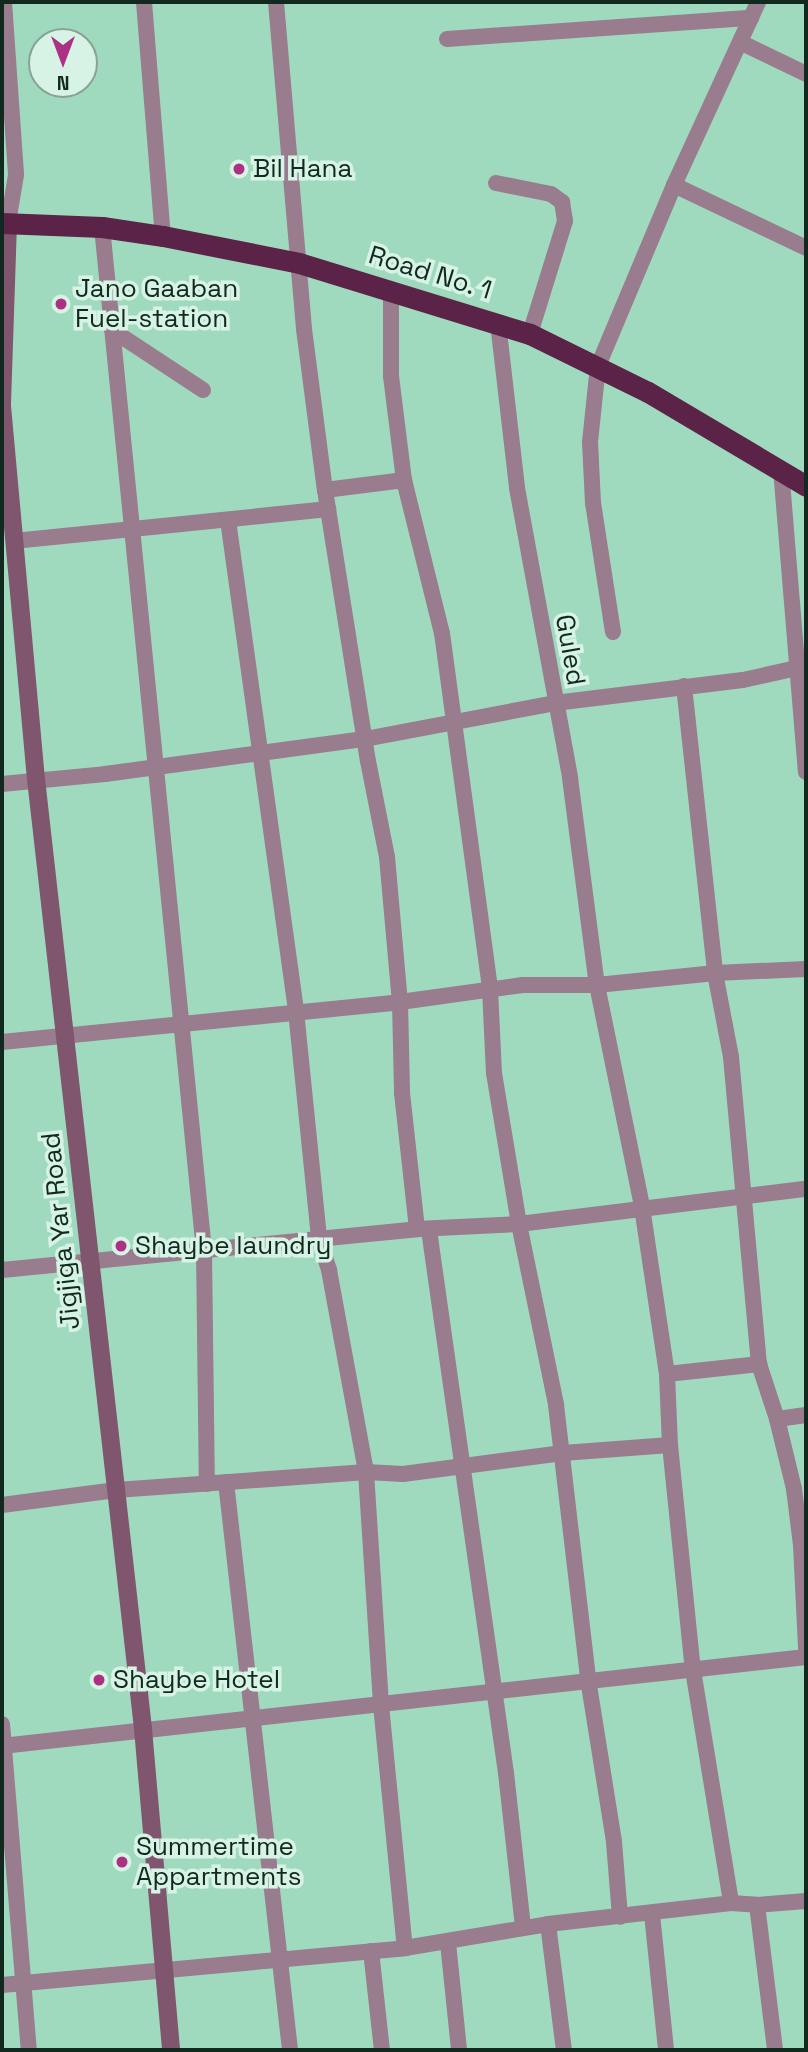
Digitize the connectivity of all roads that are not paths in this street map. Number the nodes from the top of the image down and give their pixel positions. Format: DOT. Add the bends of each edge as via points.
graph roads {
  1 [pos="4,2"];
  2 [pos="144,2"];
  3 [pos="276,2"];
  4 [pos="758,2"];
  5 [pos="751,18"];
  6 [pos="447,39"];
  7 [pos="742,43"];
  8 [pos="806,74"];
  9 [pos="496,183"];
  10 [pos="674,185"];
  11 [pos="5,223"];
  12 [pos="102,227"];
  13 [pos="163,236"];
  14 [pos="806,248"];
  15 [pos="299,263"];
  16 [pos="391,290"];
  17 [pos="498,323"];
  18 [pos="112,330"];
  19 [pos="530,334"];
  20 [pos="598,366"];
  21 [pos="203,390"];
  22 [pos="2,405"];
  23 [pos="781,469"];
  24 [pos="404,480"];
  25 [pos="806,486"];
  26 [pos="325,490"];
  27 [pos="328,509"];
  28 [pos="228,520"];
  29 [pos="132,529"];
  30 [pos="14,541"];
  31 [pos="613,632"];
  32 [pos="801,667"];
  33 [pos="684,686"];
  34 [pos="555,703"];
  35 [pos="455,722"];
  36 [pos="365,739"];
  37 [pos="261,751"];
  38 [pos="154,768"];
  39 [pos="806,772"];
  40 [pos="36,779"];
  41 [pos="2,784"];
  42 [pos="806,969"];
  43 [pos="715,973"];
  44 [pos="597,985"];
  45 [pos="490,989"];
  46 [pos="400,1002"];
  47 [pos="296,1011"];
  48 [pos="180,1024"];
  49 [pos="65,1035"];
  50 [pos="2,1042"];
  51 [pos="806,1189"];
  52 [pos="743,1198"];
  53 [pos="642,1207"];
  54 [pos="519,1224"];
  55 [pos="423,1229"];
  56 [pos="319,1239"];
  57 [pos="204,1250"];
  58 [pos="92,1261"];
  59 [pos="2,1270"];
  60 [pos="759,1364"];
  61 [pos="667,1374"];
  62 [pos="806,1415"];
  63 [pos="777,1419"];
  64 [pos="670,1445"];
  65 [pos="563,1453"];
  66 [pos="463,1467"];
  67 [pos="366,1472"];
  68 [pos="226,1482"];
  69 [pos="207,1483"];
  70 [pos="116,1490"];
  71 [pos="2,1505"];
  72 [pos="806,1649"];
  73 [pos="806,1657"];
  74 [pos="693,1670"];
  75 [pos="588,1679"];
  76 [pos="493,1691"];
  77 [pos="381,1705"];
  78 [pos="251,1718"];
  79 [pos="2,1724"];
  80 [pos="143,1729"];
  81 [pos="3,1746"];
  82 [pos="806,1901"];
  83 [pos="731,1903"];
  84 [pos="757,1905"];
  85 [pos="652,1914"];
  86 [pos="620,1917"];
  87 [pos="548,1924"];
  88 [pos="523,1928"];
  89 [pos="448,1943"];
  90 [pos="405,1948"];
  91 [pos="371,1951"];
  92 [pos="279,1959"];
  93 [pos="162,1971"];
  94 [pos="25,1983"];
  95 [pos="2,1985"];
  96 [pos="29,2050"];
  97 [pos="171,2050"];
  98 [pos="289,2050"];
  99 [pos="382,2050"];
  100 [pos="458,2050"];
  101 [pos="564,2050"];
  102 [pos="666,2050"];
  103 [pos="775,2050"];
  1 -- 11 [label="street" via="16,175"];
  2 -- 13 [label="street"];
  3 -- 15 [label="street"];
  4 -- 5 [label="street"];
  5 -- 6 [label="street"];
  5 -- 7 [label="street"];
  7 -- 8 [label="street"];
  7 -- 10 [label="street"];
  9 -- 19 [label="street" via="551,194 562,202 565,221"];
  10 -- 14 [label="street"];
  10 -- 20 [label="street"];
  11 -- 12 [label="highway, Road No. 1"];
  11 -- 22 [label="street, Jigjiga Yar Road"];
  12 -- 13 [label="highway, Road No. 1"];
  12 -- 18 [label="street"];
  13 -- 15 [label="highway, Road No. 1"];
  15 -- 16 [label="highway, Road No. 1"];
  15 -- 26 [label="street"];
  16 -- 17 [label="highway, Road No. 1"];
  16 -- 24 [label="street" via="391,376"];
  17 -- 19 [label="highway, Road No. 1"];
  17 -- 34 [label="street, Guled" via="517,488"];
  18 -- 21 [label="street"];
  18 -- 29 [label="street"];
  19 -- 20 [label="highway, Road No. 1"];
  20 -- 23 [label="highway, Road No. 1"];
  20 -- 31 [label="street" via="590,442 592,491"];
  22 -- 30 [label="street, Jigjiga Yar Road"];
  23 -- 25 [label="highway, Road No. 1"];
  23 -- 32 [label="street"];
  24 -- 26 [label="street"];
  24 -- 35 [label="street" via="442,633"];
  26 -- 27 [label="street"];
  27 -- 28 [label="street"];
  27 -- 36 [label="street"];
  28 -- 29 [label="street"];
  28 -- 37 [label="street"];
  29 -- 30 [label="street"];
  29 -- 38 [label="street"];
  30 -- 40 [label="street, Jigjiga Yar Road"];
  32 -- 33 [label="street" via="743,680"];
  32 -- 39 [label="street"];
  33 -- 34 [label="street"];
  33 -- 43 [label="street"];
  34 -- 35 [label="street"];
  34 -- 44 [label="street, Guled" via="570,778"];
  35 -- 36 [label="street"];
  35 -- 45 [label="street"];
  36 -- 37 [label="street"];
  36 -- 46 [label="street" via="387,857"];
  37 -- 38 [label="street"];
  37 -- 47 [label="street"];
  38 -- 40 [label="street"];
  38 -- 48 [label="street"];
  40 -- 41 [label="street"];
  40 -- 49 [label="street, Jigjiga Yar Road"];
  42 -- 43 [label="street"];
  43 -- 44 [label="street"];
  43 -- 52 [label="street" via="731,1057"];
  44 -- 45 [label="street"];
  44 -- 53 [label="street, Guled"];
  45 -- 46 [label="street"];
  45 -- 54 [label="street" via="494,1073"];
  46 -- 47 [label="street"];
  46 -- 55 [label="street" via="402,1093"];
  47 -- 48 [label="street"];
  47 -- 56 [label="street"];
  48 -- 49 [label="street"];
  48 -- 57 [label="street"];
  49 -- 50 [label="street"];
  49 -- 58 [label="street, Jigjiga Yar Road"];
  51 -- 52 [label="street"];
  52 -- 53 [label="street"];
  52 -- 60 [label="street"];
  53 -- 54 [label="street"];
  53 -- 61 [label="street, Guled"];
  54 -- 55 [label="street"];
  54 -- 65 [label="street"];
  55 -- 56 [label="street"];
  55 -- 66 [label="street"];
  56 -- 57 [label="street"];
  56 -- 67 [label="street" via="329,1270"];
  57 -- 58 [label="street"];
  57 -- 69 [label="street"];
  58 -- 59 [label="street"];
  58 -- 70 [label="street, Jigjiga Yar Road"];
  60 -- 61 [label="street"];
  60 -- 63 [label="street"];
  61 -- 64 [label="street, Guled"];
  62 -- 63 [label="street"];
  63 -- 72 [label="street" via="798,1522"];
  64 -- 65 [label="street"];
  64 -- 74 [label="street, Guled"];
  65 -- 66 [label="street"];
  65 -- 75 [label="street"];
  66 -- 67 [label="street" via="403,1474"];
  66 -- 76 [label="street"];
  67 -- 68 [label="street"];
  67 -- 77 [label="street"];
  68 -- 69 [label="street"];
  68 -- 78 [label="street"];
  69 -- 70 [label="street"];
  70 -- 71 [label="street"];
  70 -- 80 [label="street, Jigjiga Yar Road"];
  73 -- 74 [label="street"];
  74 -- 75 [label="street"];
  74 -- 83 [label="street, Guled"];
  75 -- 76 [label="street"];
  75 -- 86 [label="street" via="614,1842"];
  76 -- 77 [label="street"];
  76 -- 88 [label="street"];
  77 -- 78 [label="street"];
  77 -- 90 [label="street"];
  78 -- 80 [label="street"];
  78 -- 92 [label="street"];
  79 -- 81 [label="street"];
  80 -- 81 [label="street"];
  80 -- 93 [label="street, Jigjiga Yar Road"];
  81 -- 94 [label="street"];
  82 -- 84 [label="street"];
  83 -- 84 [label="street"];
  83 -- 85 [label="street"];
  84 -- 103 [label="street"];
  85 -- 86 [label="street"];
  85 -- 102 [label="street"];
  86 -- 87 [label="street"];
  87 -- 88 [label="street"];
  87 -- 101 [label="street"];
  88 -- 89 [label="street"];
  89 -- 90 [label="street"];
  89 -- 100 [label="street"];
  90 -- 91 [label="street"];
  91 -- 92 [label="street"];
  91 -- 99 [label="street"];
  92 -- 93 [label="street"];
  92 -- 98 [label="street"];
  93 -- 94 [label="street"];
  93 -- 97 [label="street, Jigjiga Yar Road"];
  94 -- 95 [label="street"];
  94 -- 96 [label="street"];
}
